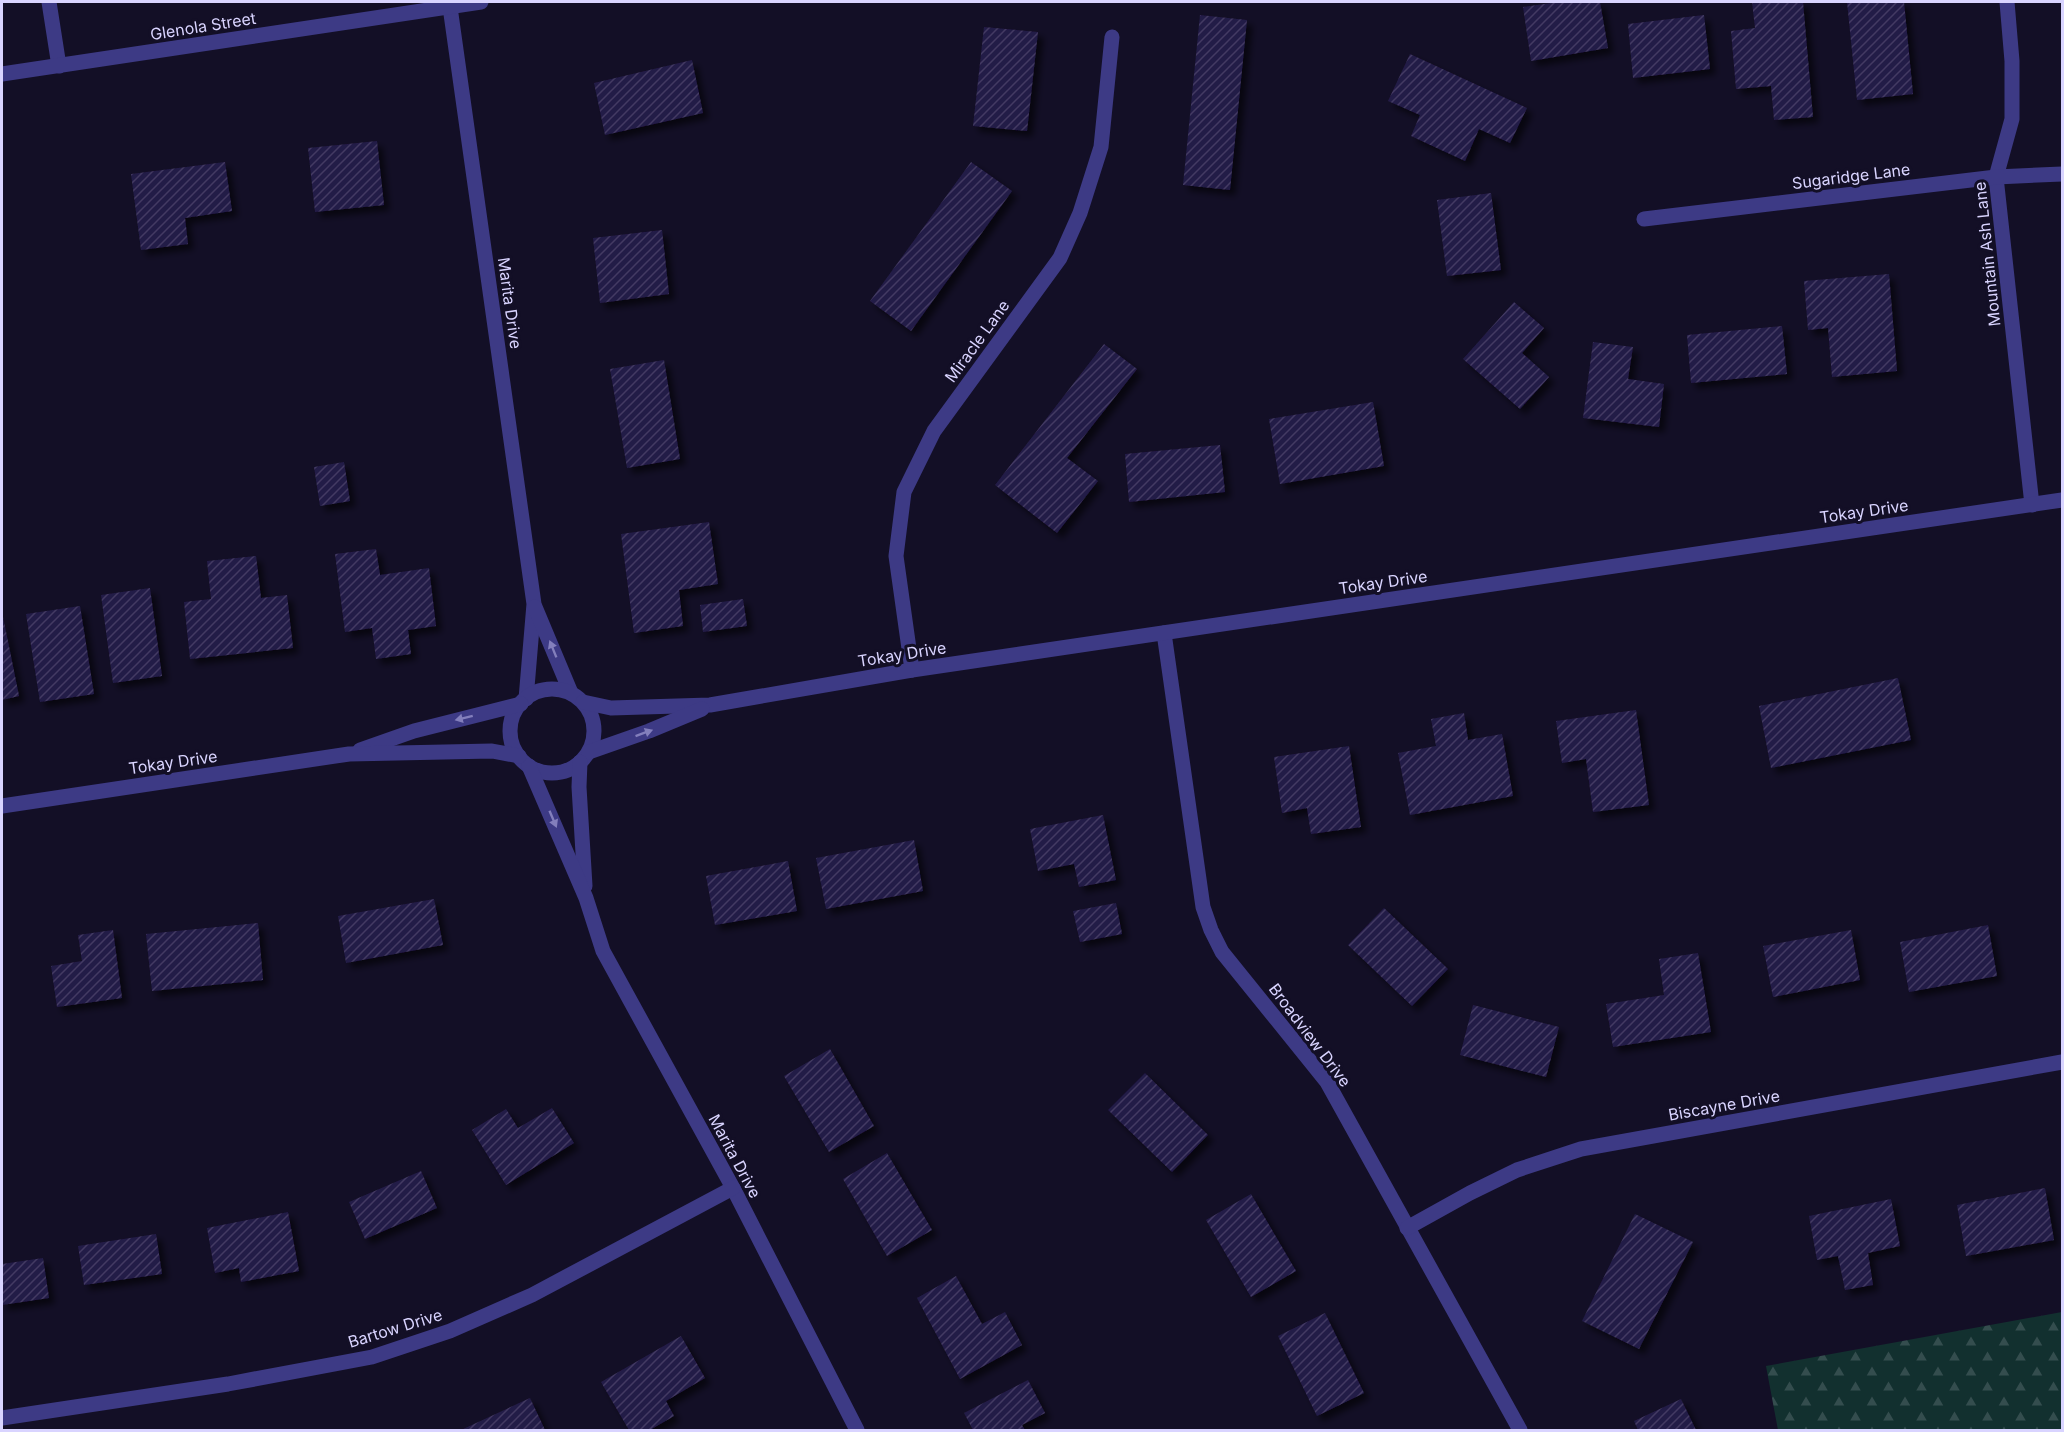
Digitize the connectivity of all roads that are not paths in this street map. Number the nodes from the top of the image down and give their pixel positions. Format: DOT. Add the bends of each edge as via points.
graph roads {
  1 [pos="49,2"];
  2 [pos="481,2"];
  3 [pos="2007,2"];
  4 [pos="450,6"];
  5 [pos="1112,36"];
  6 [pos="59,66"];
  7 [pos="2,74"];
  8 [pos="2062,174"];
  9 [pos="1996,177"];
  10 [pos="1644,219"];
  11 [pos="2062,500"];
  12 [pos="2032,505"];
  13 [pos="534,604"];
  14 [pos="1164,633"];
  15 [pos="912,670"];
  16 [pos="577,698"];
  17 [pos="524,701"];
  18 [pos="710,705"];
  19 [pos="349,754"];
  20 [pos="585,757"];
  21 [pos="524,761"];
  22 [pos="2,806"];
  23 [pos="586,898"];
  24 [pos="2062,1062"];
  25 [pos="733,1188"];
  26 [pos="1407,1228"];
  27 [pos="2,1418"];
  28 [pos="857,1431"];
  29 [pos="1520,1431"];
  1 -- 6 [label="street"];
  2 -- 4 [label="street, Glenola Street"];
  3 -- 9 [label="street, Mountain Ash Lane" via="2012,119"];
  4 -- 6 [label="street, Glenola Street"];
  4 -- 13 [label="street, Marita Drive"];
  5 -- 15 [label="street, Miracle Lane" via="1101,147 1080,213 1060,258 934,430 904,492 896,556"];
  6 -- 7 [label="street, Glenola Street"];
  8 -- 9 [label="street, Sugaridge Lane"];
  9 -- 10 [label="street, Sugaridge Lane"];
  9 -- 12 [label="street, Mountain Ash Lane"];
  11 -- 12 [label="street, Tokay Drive"];
  12 -- 14 [label="street, Tokay Drive"];
  16 -- 13 [label="street, Marita Drive, one-way"];
  13 -- 17 [label="street, Marita Drive"];
  14 -- 15 [label="street, Tokay Drive"];
  14 -- 26 [label="street, Broadview Drive" via="1203,907 1211,930 1222,952 1327,1082"];
  15 -- 18 [label="street, Tokay Drive"];
  16 -- 17 [label="street" via="559,689 545,690"];
  16 -- 18 [label="street, Tokay Drive" via="610,708"];
  16 -- 20 [label="street" via="590,713 594,726 594,739"];
  17 -- 19 [label="street, Tokay Drive, one-way" via="414,730"];
  17 -- 21 [label="street" via="513,716 510,729 512,744"];
  20 -- 18 [label="street, Tokay Drive, one-way"];
  19 -- 21 [label="street, Tokay Drive" via="492,751"];
  19 -- 22 [label="street, Tokay Drive"];
  20 -- 21 [label="street" via="569,770 556,773 542,772"];
  20 -- 23 [label="street, Marita Drive" via="579,786"];
  21 -- 23 [label="street, Marita Drive, one-way" via="546,802"];
  23 -- 25 [label="street, Marita Drive" via="603,951"];
  24 -- 26 [label="street, Biscayne Drive" via="1581,1149 1517,1170"];
  25 -- 27 [label="street, Bartow Drive" via="532,1295 450,1331 372,1357 228,1384"];
  25 -- 28 [label="street, Marita Drive"];
  26 -- 29 [label="street, Broadview Drive"];
}
